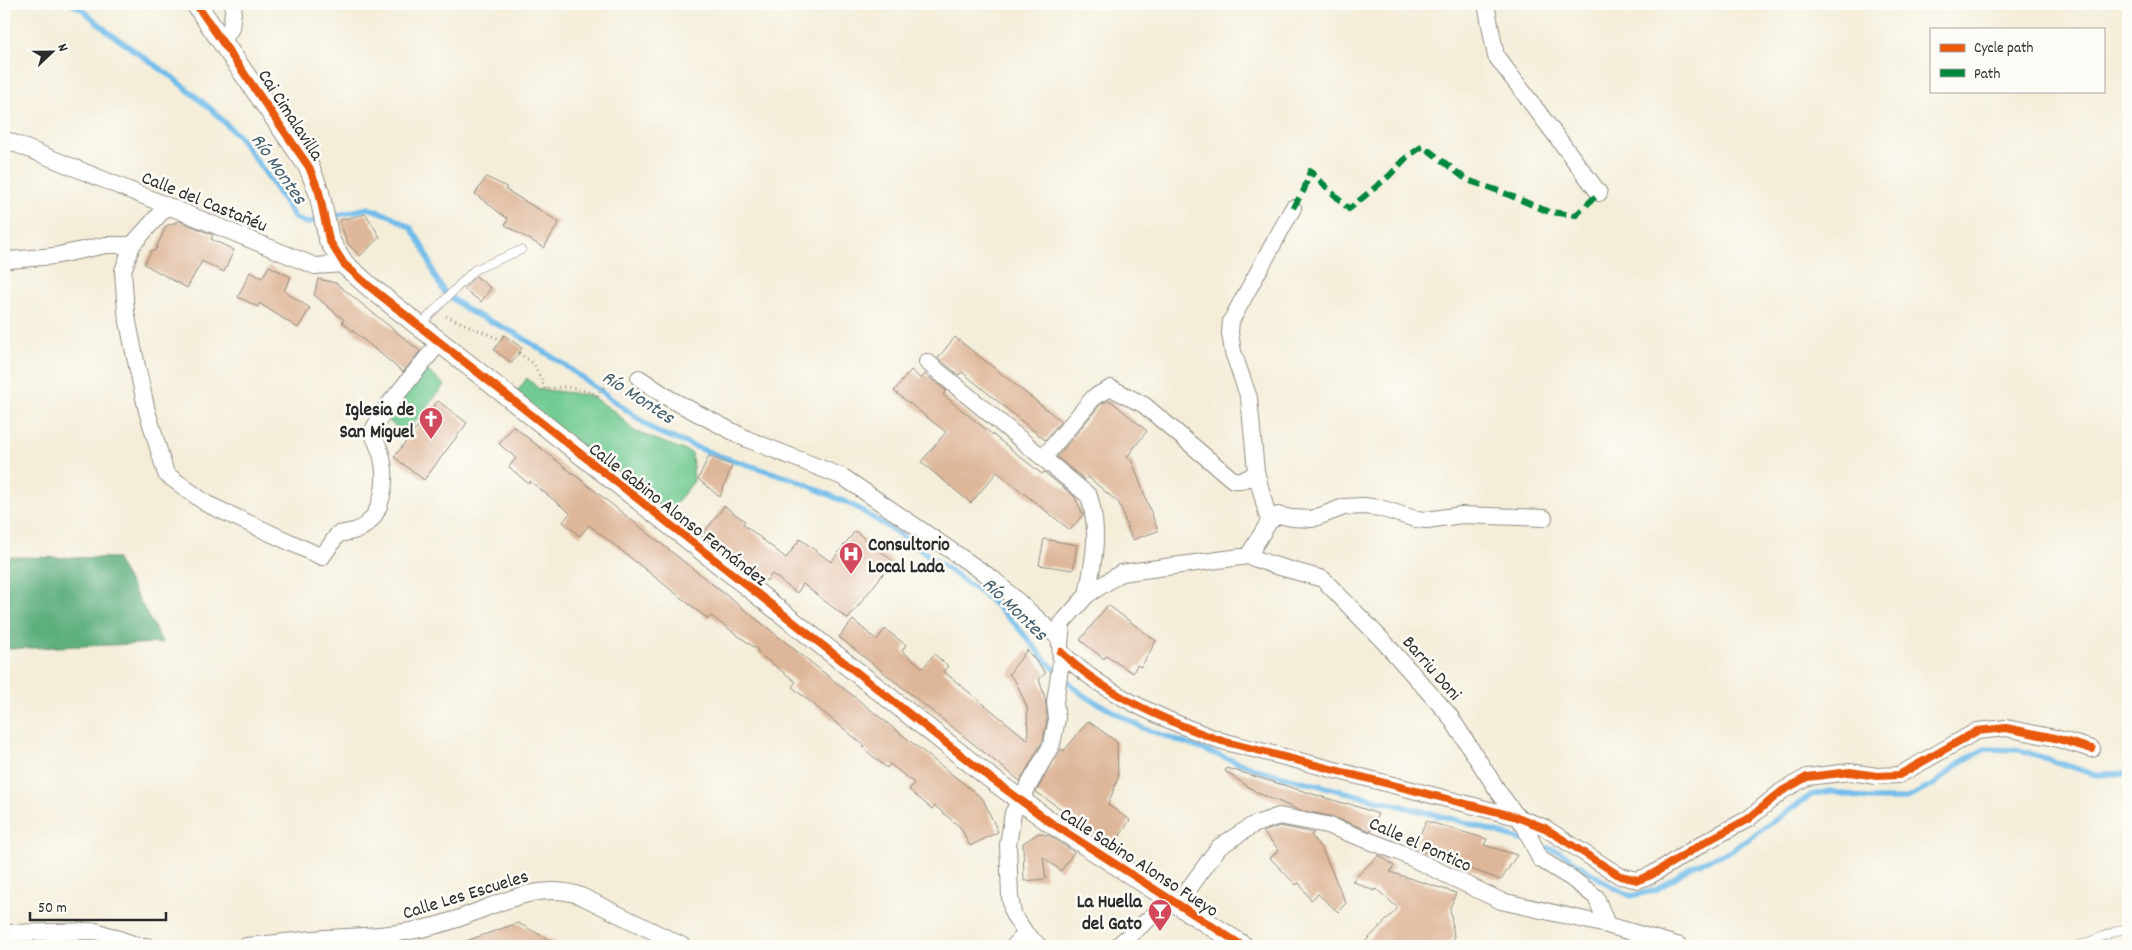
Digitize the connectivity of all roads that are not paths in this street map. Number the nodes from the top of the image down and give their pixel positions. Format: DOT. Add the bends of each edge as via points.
graph roads {
  1 [pos="196,4"];
  2 [pos="234,4"];
  3 [pos="1486,4"];
  4 [pos="223,40"];
  5 [pos="4,139"];
  6 [pos="1599,193"];
  7 [pos="166,207"];
  8 [pos="1294,208"];
  9 [pos="330,240"];
  10 [pos="132,245"];
  11 [pos="521,250"];
  12 [pos="4,257"];
  13 [pos="344,264"];
  14 [pos="419,327"];
  15 [pos="439,343"];
  16 [pos="927,362"];
  17 [pos="639,378"];
  18 [pos="1043,458"];
  19 [pos="1256,471"];
  20 [pos="1544,518"];
  21 [pos="1269,522"];
  22 [pos="1248,556"];
  23 [pos="1088,595"];
  24 [pos="1061,651"];
  25 [pos="2092,749"];
  26 [pos="1020,800"];
  27 [pos="1521,822"];
  28 [pos="1174,903"];
  29 [pos="1607,924"];
  30 [pos="2128,927"];
  31 [pos="4,933"];
  32 [pos="1026,934"];
  33 [pos="147,946"];
  34 [pos="246,946"];
  35 [pos="683,946"];
  36 [pos="1014,946"];
  37 [pos="1038,946"];
  38 [pos="1117,946"];
  39 [pos="1243,946"];
  40 [pos="1680,946"];
  41 [pos="2078,946"];
  1 -- 4 [label="street, Cai Cimalavilla"];
  2 -- 4 [label="street" via="232,28"];
  3 -- 6 [label="street" via="1496,56"];
  4 -- 9 [label="street, Cai Cimalavilla" via="309,167 319,192"];
  5 -- 7 [label="street, Calle del Castañéu"];
  7 -- 10 [label="street"];
  7 -- 13 [label="street, Calle del Castañéu" via="314,266"];
  8 -- 19 [label="street" via="1231,321 1232,352 1249,398"];
  9 -- 13 [label="street, Calle Gabino Alonso Fernández"];
  10 -- 12 [label="street" via="106,244 54,256 9,260"];
  10 -- 15 [label="street" via="123,271 126,312 147,411 166,474 207,504 322,558 338,534 358,530 374,516 384,482 381,454 372,432 385,409"];
  11 -- 14 [label="lane" via="474,270"];
  13 -- 14 [label="street, Calle Gabino Alonso Fernández"];
  14 -- 15 [label="street, Calle Gabino Alonso Fernández"];
  15 -- 26 [label="street, Calle Gabino Alonso Fernández" via="754,594"];
  16 -- 18 [label="street"];
  17 -- 24 [label="street" via="670,399 746,439 843,477 993,579"];
  18 -- 19 [label="street" via="1094,397 1111,388 1144,405 1233,480 1249,479"];
  18 -- 23 [label="street" via="1089,496 1096,516 1095,555"];
  19 -- 21 [label="street"];
  20 -- 21 [label="street" via="1461,514 1427,520 1364,506 1344,507 1312,519 1278,515"];
  21 -- 22 [label="street"];
  22 -- 23 [label="street, Barriu Doni" via="1121,573"];
  22 -- 27 [label="street, Barriu Doni" via="1323,579 1448,714"];
  23 -- 24 [label="street, Barriu Doni" via="1062,624"];
  24 -- 26 [label="street, Barriu Doni" via="1052,744"];
  24 -- 27 [label="street" via="1081,672 1121,697 1179,725 1222,741"];
  25 -- 27 [label="street" via="2006,728 1978,730 1899,775 1850,772 1807,777 1782,790 1748,819 1638,880 1620,876 1545,828"];
  26 -- 28 [label="street, Calle Sabino Alonso Fueyo"];
  26 -- 32 [label="street, Barriu Doni" via="1013,813 1008,845 1010,897 1013,914"];
  27 -- 29 [label="street, Barriu Doni" via="1540,859 1596,897"];
  28 -- 29 [label="street, Calle el Pontico" via="1219,847 1253,825 1279,816 1327,826 1399,852 1501,901"];
  28 -- 38 [label="street, Calle el Pontico"];
  28 -- 39 [label="street, Calle Sabino Alonso Fueyo"];
  29 -- 40 [label="street, Calle el Pontico"];
  30 -- 41 [label="lane"];
  31 -- 33 [label="street" via="96,931 138,946"];
  32 -- 36 [label="street"];
  32 -- 37 [label="street, Barriu Doni"];
  34 -- 35 [label="street, Calle Les Escueles" via="416,931 533,891 554,890 581,896"];
}
